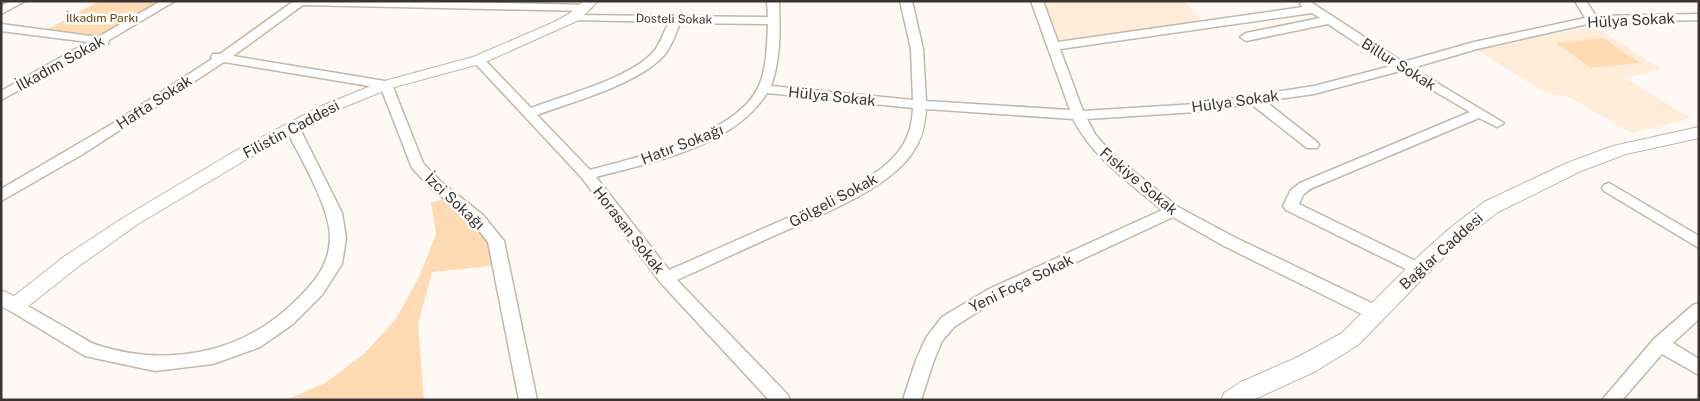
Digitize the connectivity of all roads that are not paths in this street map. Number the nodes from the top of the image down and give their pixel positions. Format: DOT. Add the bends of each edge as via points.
graph roads {
  1 [pos="20,1"];
  2 [pos="170,1"];
  3 [pos="773,1"];
  4 [pos="906,1"];
  5 [pos="1038,1"];
  6 [pos="1303,1"];
  7 [pos="1580,1"];
  8 [pos="301,2"];
  9 [pos="584,9"];
  10 [pos="1314,9"];
  11 [pos="1,11"];
  12 [pos="1699,17"];
  13 [pos="676,19"];
  14 [pos="1330,20"];
  15 [pos="1592,20"];
  16 [pos="774,21"];
  17 [pos="1,26"];
  18 [pos="1246,38"];
  19 [pos="104,41"];
  20 [pos="1054,46"];
  21 [pos="220,57"];
  22 [pos="478,60"];
  23 [pos="1400,66"];
  24 [pos="386,85"];
  25 [pos="764,89"];
  26 [pos="1,96"];
  27 [pos="1255,100"];
  28 [pos="920,105"];
  29 [pos="529,113"];
  30 [pos="1480,113"];
  31 [pos="1078,115"];
  32 [pos="1497,123"];
  33 [pos="292,127"];
  34 [pos="1699,132"];
  35 [pos="1312,145"];
  36 [pos="587,175"];
  37 [pos="1609,188"];
  38 [pos="1,196"];
  39 [pos="1173,211"];
  40 [pos="1699,243"];
  41 [pos="1418,269"];
  42 [pos="666,278"];
  43 [pos="8,301"];
  44 [pos="1699,309"];
  45 [pos="1376,313"];
  46 [pos="1660,344"];
  47 [pos="1699,368"];
  48 [pos="528,400"];
  49 [pos="782,400"];
  50 [pos="912,400"];
  51 [pos="1233,400"];
  52 [pos="1611,400"];
  1 -- 11 [label="street"];
  2 -- 19 [label="street, İlkadım Sokak"];
  3 -- 16 [label="street, Hatır Sokağı"];
  4 -- 28 [label="street, Gölgeli Sokak" via="917,49"];
  5 -- 20 [label="street, Fıskiye Sokak"];
  6 -- 10 [label="street, Billur Sokak"];
  7 -- 15 [label="street"];
  8 -- 9 [label="street, Dosteli Sokak"];
  8 -- 21 [label="street, Hafta Sokak"];
  9 -- 13 [label="street, Dosteli Sokak"];
  9 -- 22 [label="street, Filistin Caddesi" via="540,34"];
  10 -- 14 [label="street, Billur Sokak"];
  10 -- 20 [label="street"];
  12 -- 15 [label="street, Hülya Sokak"];
  13 -- 16 [label="street, Dosteli Sokak"];
  13 -- 29 [label="street" via="661,52 647,65 630,75"];
  14 -- 18 [label="street"];
  14 -- 23 [label="street, Billur Sokak"];
  15 -- 23 [label="street, Hülya Sokak"];
  16 -- 25 [label="street, Hatır Sokağı" via="772,55"];
  17 -- 19 [label="street"];
  19 -- 26 [label="street, İlkadım Sokak"];
  20 -- 31 [label="street, Fıskiye Sokak"];
  21 -- 24 [label="street"];
  21 -- 38 [label="street, Hafta Sokak" via="130,118"];
  22 -- 24 [label="street, Filistin Caddesi"];
  22 -- 29 [label="street, Horasan Sokak"];
  23 -- 27 [label="street, Hülya Sokak" via="1314,90"];
  23 -- 30 [label="street, Billur Sokak"];
  24 -- 33 [label="street, Filistin Caddesi"];
  24 -- 48 [label="street, İzci Sokağı" via="417,165 478,220 496,241"];
  25 -- 28 [label="street, Hülya Sokak"];
  25 -- 36 [label="street, Hatır Sokağı" via="750,108 718,132 636,162"];
  27 -- 31 [label="street, Hülya Sokak" via="1196,108"];
  27 -- 35 [label="street"];
  28 -- 31 [label="street, Hülya Sokak"];
  28 -- 42 [label="street, Gölgeli Sokak" via="918,129 907,151 888,170 862,188"];
  29 -- 36 [label="street, Horasan Sokak"];
  30 -- 32 [label="street, Billur Sokak"];
  30 -- 41 [label="street" via="1305,186 1296,193 1291,206"];
  31 -- 39 [label="street, Fıskiye Sokak" via="1106,157"];
  33 -- 43 [label="street, Filistin Caddesi" via="132,220"];
  33 -- 43 [label="street" via="334,213 338,238 334,264 316,292 287,319 254,342 213,356 155,364 91,351"];
  34 -- 41 [label="main road, Bağlar Caddesi" via="1620,150 1574,167 1491,207"];
  36 -- 42 [label="street, Horasan Sokak"];
  37 -- 40 [label="street"];
  39 -- 45 [label="street, Fıskiye Sokak"];
  39 -- 50 [label="street, Yeni Foça Sokak" via="995,293 948,322 928,352"];
  41 -- 45 [label="main road, Bağlar Caddesi"];
  42 -- 49 [label="street, Horasan Sokak"];
  44 -- 46 [label="street"];
  45 -- 51 [label="main road, Bağlar Caddesi" via="1350,339"];
  46 -- 47 [label="street"];
  46 -- 52 [label="street"];
}
